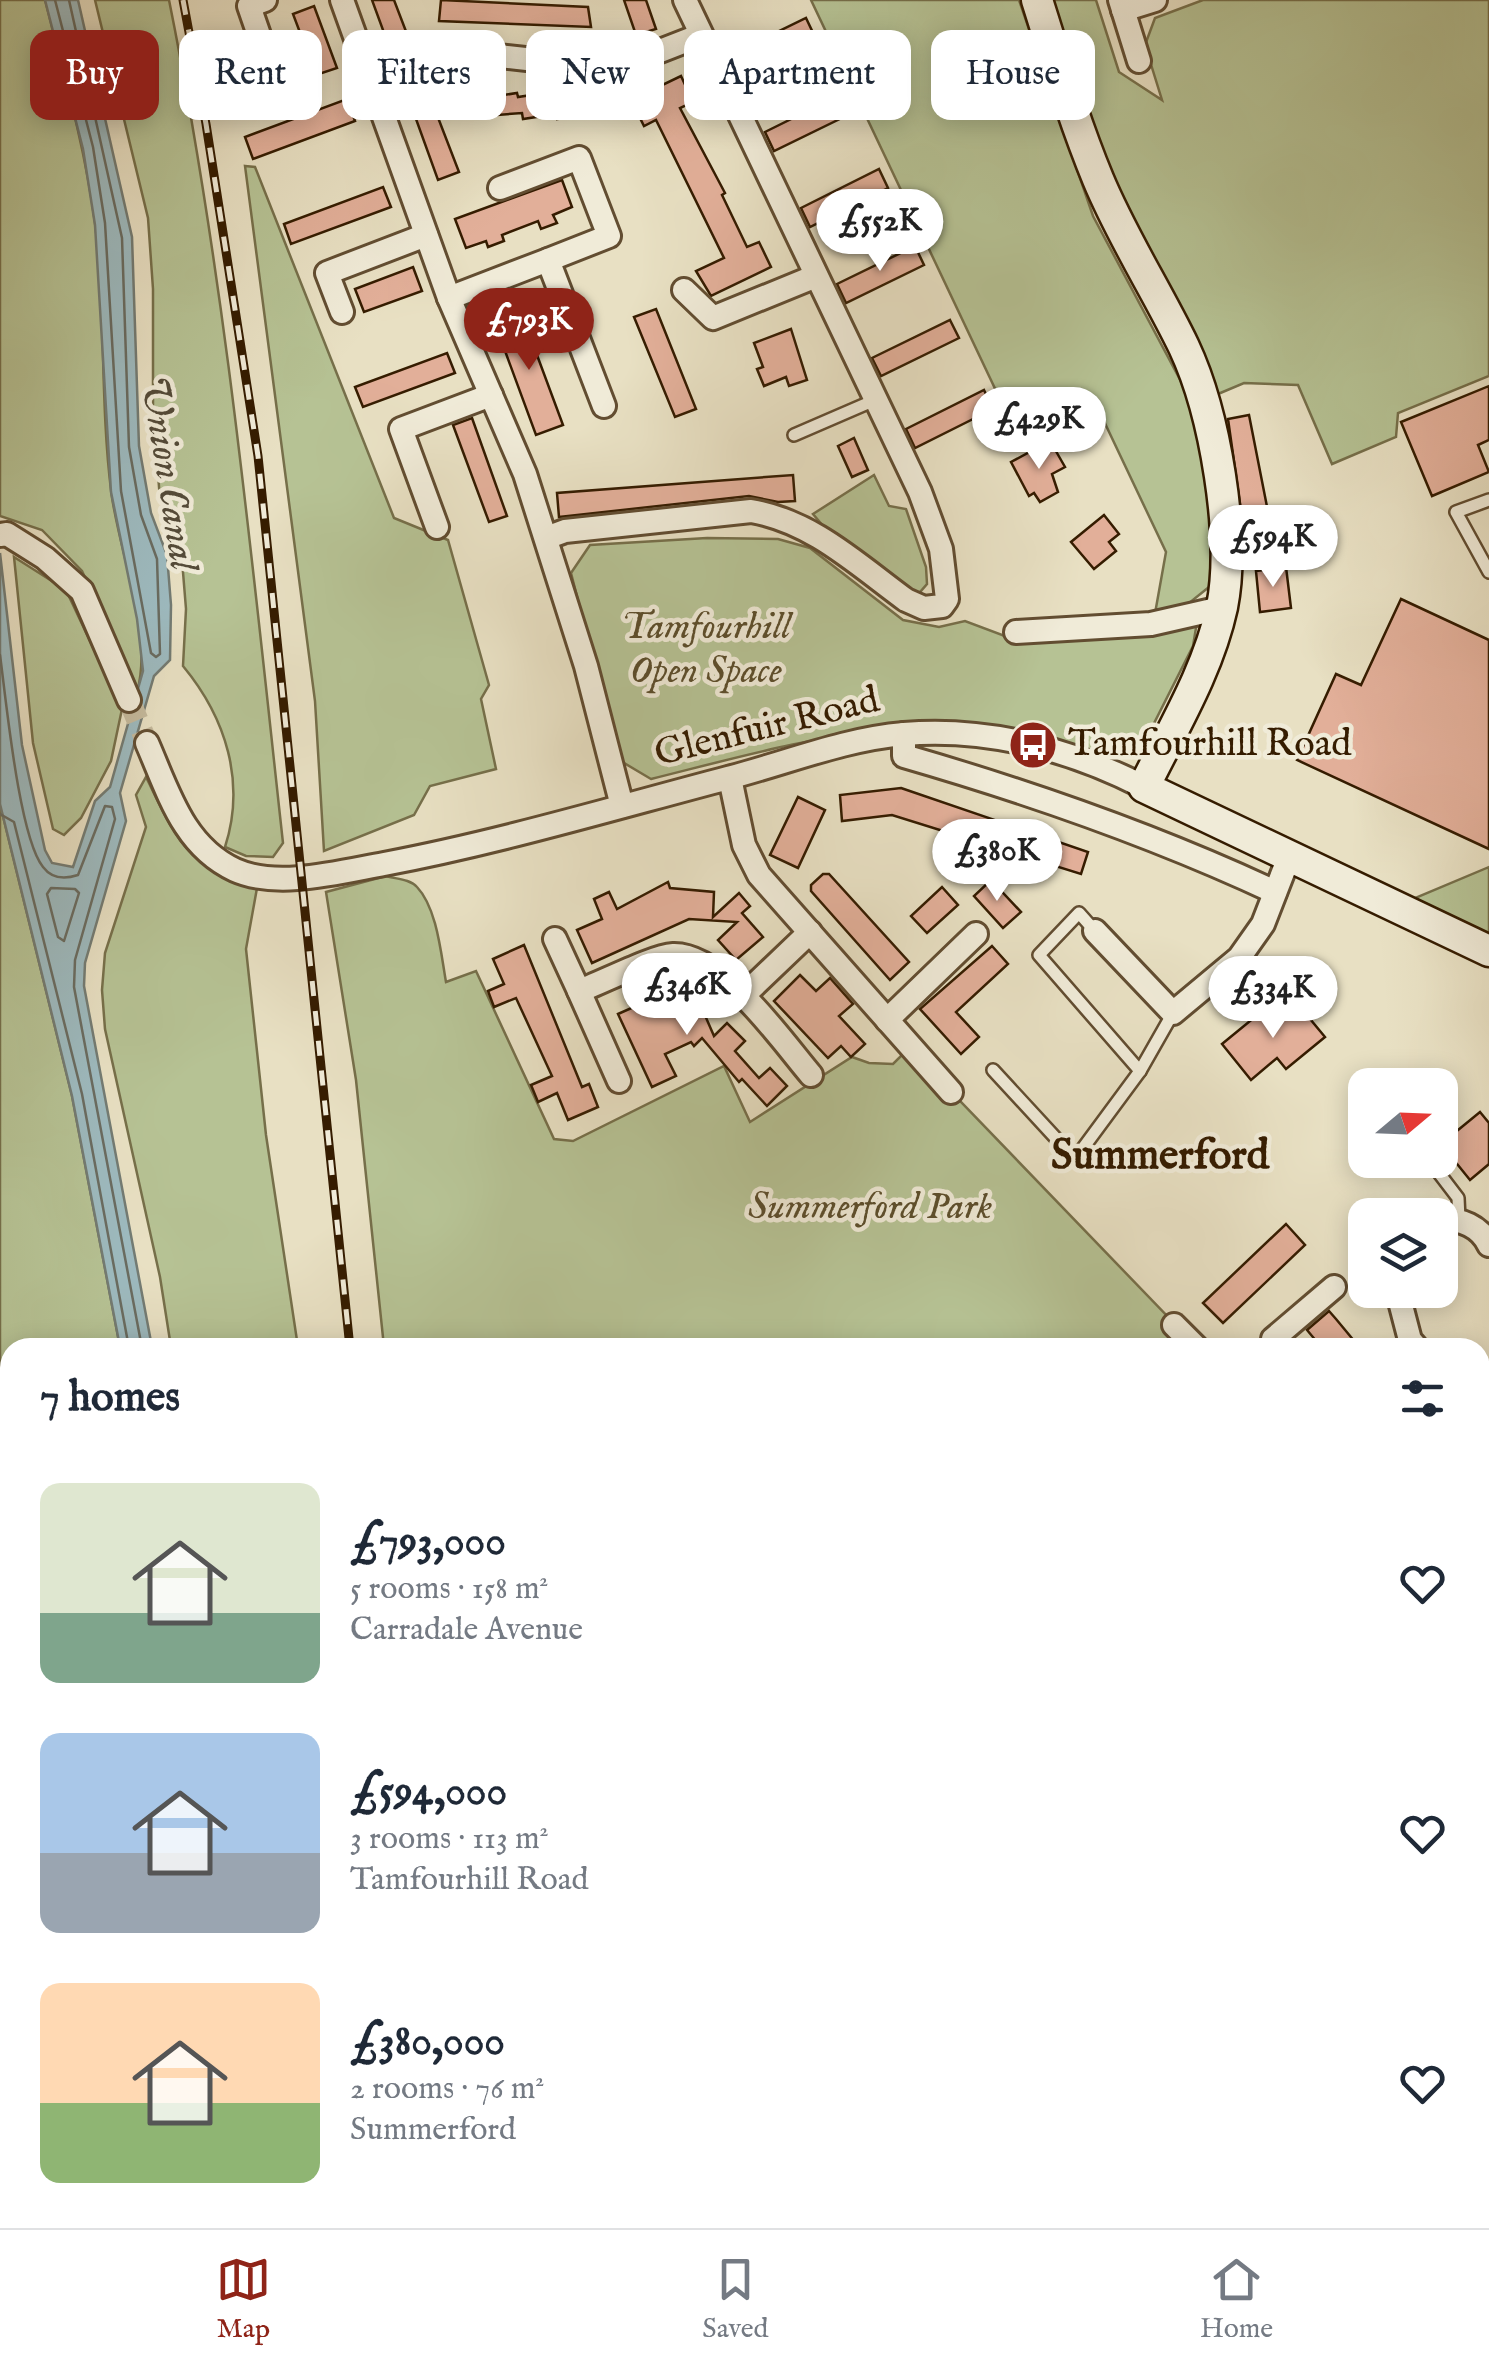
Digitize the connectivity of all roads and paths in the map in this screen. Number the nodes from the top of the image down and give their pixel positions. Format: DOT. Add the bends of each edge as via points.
graph roads {
  1 [pos="265,0"];
  2 [pos="342,0"];
  3 [pos="685,0"];
  4 [pos="1037,0"];
  5 [pos="1155,0"];
  6 [pos="1122,5"];
  7 [pos="257,30"];
  8 [pos="354,30"];
  9 [pos="700,30"];
  10 [pos="684,42"];
  11 [pos="506,57"];
  12 [pos="1139,61"];
  13 [pos="386,120"];
  14 [pos="742,120"];
  15 [pos="500,188"];
  16 [pos="426,235"];
  17 [pos="548,260"];
  18 [pos="816,276"];
  19 [pos="684,290"];
  20 [pos="449,298"];
  21 [pos="342,312"];
  22 [pos="491,395"];
  23 [pos="875,400"];
  24 [pos="604,406"];
  25 [pos="794,435"];
  26 [pos="1489,500"];
  27 [pos="437,526"];
  28 [pos="0,535"];
  29 [pos="546,538"];
  30 [pos="1489,572"];
  31 [pos="1221,608"];
  32 [pos="1016,632"];
  33 [pos="129,700"];
  34 [pos="904,734"];
  35 [pos="147,743"];
  36 [pos="730,778"];
  37 [pos="1144,786"];
  38 [pos="622,806"];
  39 [pos="1289,857"];
  40 [pos="1275,892"];
  41 [pos="1096,931"];
  42 [pos="810,932"];
  43 [pos="976,934"];
  44 [pos="555,939"];
  45 [pos="1489,951"];
  46 [pos="579,991"];
  47 [pos="743,996"];
  48 [pos="1173,1013"];
  49 [pos="887,1020"];
  50 [pos="992,1070"];
  51 [pos="1140,1072"];
  52 [pos="811,1075"];
  53 [pos="619,1081"];
  54 [pos="950,1092"];
  55 [pos="1443,1178"];
  56 [pos="1458,1198"];
  57 [pos="1458,1223"];
  58 [pos="1489,1246"];
  59 [pos="1334,1288"];
  60 [pos="1402,1308"];
  61 [pos="1174,1325"];
  62 [pos="1187,1338"];
  63 [pos="1280,1338"];
  64 [pos="1408,1338"];
  1 -- 7 [label="street" via="249,6"];
  2 -- 8 [label="street"];
  3 -- 9 [label="street"];
  4 -- 31 [label="main road" via="1098,180 1186,350 1204,403 1228,546"];
  5 -- 6 [label="street"];
  6 -- 12 [label="street"];
  10 -- 11 [label="street" via="642,58 589,66"];
  13 -- 16 [label="street"];
  14 -- 18 [label="street"];
  15 -- 17 [label="street" via="579,158 609,236"];
  16 -- 20 [label="street"];
  16 -- 21 [label="street" via="327,273"];
  17 -- 20 [label="street"];
  17 -- 24 [label="street"];
  18 -- 19 [label="street" via="713,318"];
  18 -- 23 [label="street"];
  20 -- 22 [label="street"];
  22 -- 27 [label="street" via="401,428"];
  22 -- 29 [label="street"];
  23 -- 25 [label="lane"];
  23 -- 29 [label="street" via="942,549 948,598 942,606 906,600 810,530 752,511"];
  26 -- 30 [label="lane" via="1456,512"];
  28 -- 33 [label="street" via="45,558 82,591"];
  29 -- 38 [label="street"];
  31 -- 32 [label="street" via="1151,624"];
  31 -- 37 [label="main road" via="1206,660"];
  34 -- 36 [label="street, Glenfuir Road"];
  34 -- 37 [label="street, Glenfuir Road" via="1040,746 1092,760"];
  34 -- 40 [label="street" via="904,756 1103,820"];
  35 -- 38 [label="street, Glenfuir Road" via="194,840 234,870 267,878 428,856"];
  36 -- 38 [label="street, Glenfuir Road"];
  36 -- 42 [label="street" via="744,844 759,876"];
  37 -- 39 [label="main road, Glenfuir Road"];
  39 -- 40 [label="street"];
  39 -- 45 [label="main road, Glenfuir Road"];
  40 -- 48 [label="street" via="1239,958"];
  41 -- 48 [label="street"];
  41 -- 51 [label="lane" via="1079,913 1039,954"];
  42 -- 47 [label="street"];
  42 -- 49 [label="street"];
  43 -- 49 [label="street"];
  44 -- 46 [label="street"];
  46 -- 47 [label="street" via="671,955 699,958"];
  46 -- 53 [label="street"];
  47 -- 52 [label="street"];
  48 -- 51 [label="lane"];
  49 -- 54 [label="street"];
  50 -- 51 [label="lane" via="1075,1160"];
  55 -- 56 [label="lane"];
  57 -- 58 [label="street" via="1484,1235"];
  59 -- 63 [label="street"];
  60 -- 64 [label="street"];
  61 -- 62 [label="street"];
}
